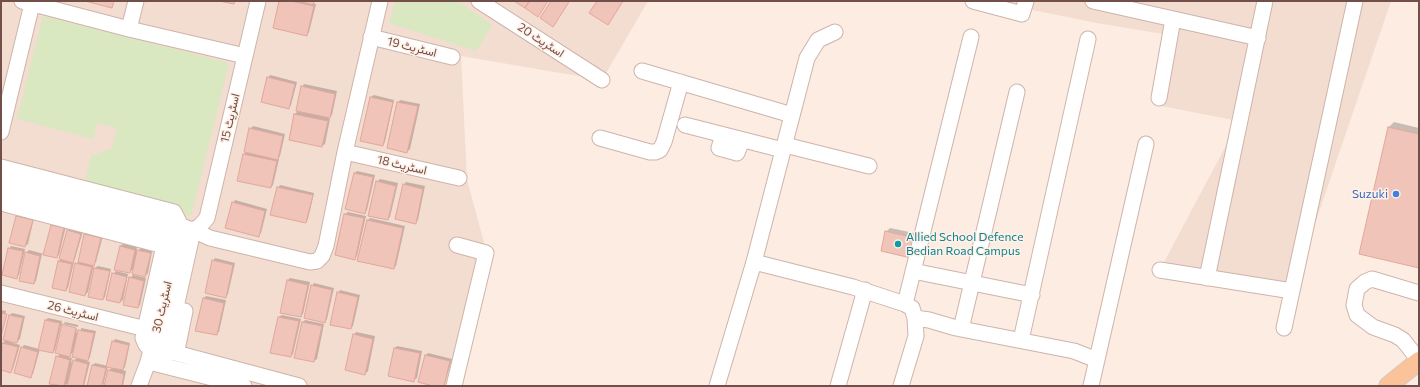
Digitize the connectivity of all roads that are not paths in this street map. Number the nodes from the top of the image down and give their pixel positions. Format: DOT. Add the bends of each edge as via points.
graph roads {
  1 [pos="136,1"];
  2 [pos="258,1"];
  3 [pos="380,1"];
  4 [pos="479,1"];
  5 [pos="973,1"];
  6 [pos="1026,1"];
  7 [pos="1093,1"];
  8 [pos="1266,1"];
  9 [pos="1355,1"];
  10 [pos="27,3"];
  11 [pos="1173,19"];
  12 [pos="130,29"];
  13 [pos="835,32"];
  14 [pos="371,37"];
  15 [pos="971,37"];
  16 [pos="1258,38"];
  17 [pos="1088,39"];
  18 [pos="245,56"];
  19 [pos="452,57"];
  20 [pos="642,72"];
  21 [pos="602,80"];
  22 [pos="680,82"];
  23 [pos="1017,92"];
  24 [pos="1159,98"];
  25 [pos="792,115"];
  26 [pos="685,125"];
  27 [pos="1,132"];
  28 [pos="600,138"];
  29 [pos="1146,144"];
  30 [pos="784,148"];
  31 [pos="345,152"];
  32 [pos="1,166"];
  33 [pos="869,166"];
  34 [pos="1,178"];
  35 [pos="459,178"];
  36 [pos="1,192"];
  37 [pos="1,203"];
  38 [pos="186,233"];
  39 [pos="457,245"];
  40 [pos="164,246"];
  41 [pos="754,262"];
  42 [pos="1160,270"];
  43 [pos="913,271"];
  44 [pos="1207,278"];
  45 [pos="972,283"];
  46 [pos="865,290"];
  47 [pos="1292,291"];
  48 [pos="1,293"];
  49 [pos="1419,293"];
  50 [pos="1032,295"];
  51 [pos="904,304"];
  52 [pos="915,318"];
  53 [pos="1284,328"];
  54 [pos="961,329"];
  55 [pos="146,330"];
  56 [pos="1021,340"];
  57 [pos="196,352"];
  58 [pos="161,354"];
  59 [pos="1097,360"];
  60 [pos="1419,360"];
  61 [pos="139,386"];
  62 [pos="244,386"];
  63 [pos="299,386"];
  64 [pos="454,386"];
  65 [pos="717,386"];
  66 [pos="838,386"];
  67 [pos="901,386"];
  68 [pos="1091,386"];
  69 [pos="1388,386"];
  1 -- 12 [label="street"];
  2 -- 18 [label="street, اسٹریٹ 15"];
  3 -- 14 [label="street"];
  4 -- 21 [label="street, اسٹریٹ 20"];
  5 -- 6 [label="street" via="1022,14"];
  7 -- 11 [label="street"];
  8 -- 16 [label="street"];
  9 -- 47 [label="street"];
  10 -- 12 [label="street"];
  10 -- 27 [label="street"];
  11 -- 16 [label="street"];
  11 -- 24 [label="street"];
  12 -- 18 [label="street"];
  13 -- 25 [label="street" via="818,40 807,58"];
  14 -- 19 [label="street, اسٹریٹ 19"];
  14 -- 31 [label="street"];
  15 -- 43 [label="street"];
  16 -- 44 [label="street"];
  17 -- 50 [label="street"];
  18 -- 38 [label="street, اسٹریٹ 15" via="207,218 200,226"];
  20 -- 22 [label="street"];
  22 -- 25 [label="street"];
  22 -- 28 [label="street" via="660,150 650,152"];
  23 -- 45 [label="street"];
  25 -- 30 [label="street"];
  26 -- 30 [label="street" via="723,135 719,148 737,153 742,140"];
  29 -- 59 [label="street"];
  30 -- 33 [label="street"];
  30 -- 41 [label="street"];
  31 -- 35 [label="street, اسٹریٹ 18"];
  31 -- 38 [label="street" via="326,246 317,261 310,262"];
  32 -- 38 [label="street" via="174,212"];
  34 -- 38 [label="street"];
  36 -- 38 [label="street"];
  37 -- 40 [label="street"];
  38 -- 40 [label="street, اسٹریٹ 15"];
  38 -- 58 [label="street, اسٹریٹ 30"];
  38 -- 58 [label="street" via="199,248"];
  39 -- 64 [label="street" via="486,253"];
  40 -- 55 [label="street"];
  41 -- 46 [label="street"];
  41 -- 65 [label="street"];
  42 -- 44 [label="street"];
  43 -- 45 [label="street"];
  43 -- 51 [label="street"];
  44 -- 47 [label="street"];
  45 -- 50 [label="street"];
  45 -- 54 [label="street"];
  46 -- 51 [label="street"];
  46 -- 66 [label="street"];
  47 -- 53 [label="street"];
  48 -- 55 [label="street, اسٹریٹ 26"];
  49 -- 60 [label="street" via="1372,279 1357,289 1354,305 1357,315 1373,326 1403,340"];
  50 -- 56 [label="street"];
  51 -- 52 [label="street" via="912,308"];
  52 -- 54 [label="street"];
  52 -- 67 [label="street" via="916,336"];
  54 -- 56 [label="street"];
  55 -- 58 [label="street" via="143,338 146,345"];
  56 -- 59 [label="street" via="1074,351"];
  57 -- 58 [label="street"];
  58 -- 61 [label="street, اسٹریٹ 30"];
  58 -- 62 [label="street"];
  58 -- 63 [label="street"];
  59 -- 68 [label="street"];
  60 -- 69 [label="main road"];
}
